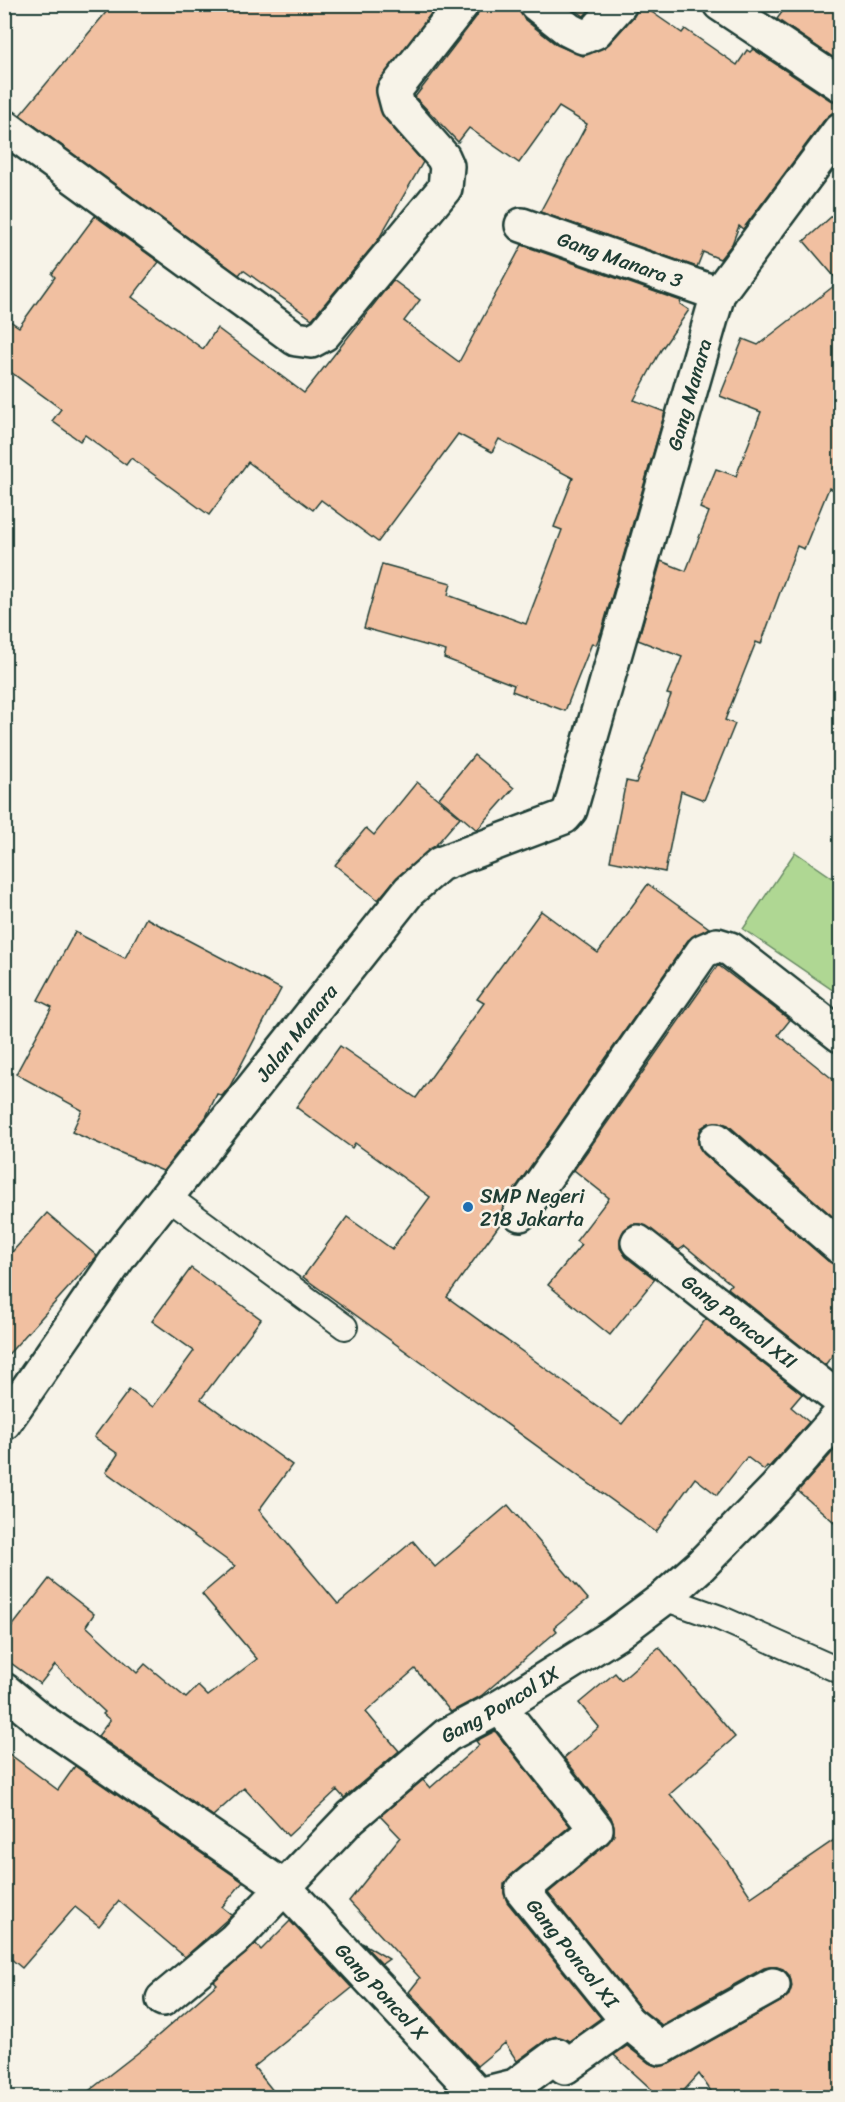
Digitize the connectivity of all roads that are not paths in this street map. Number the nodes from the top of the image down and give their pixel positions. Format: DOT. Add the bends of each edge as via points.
graph roads {
  1 [pos="462,4"];
  2 [pos="536,4"];
  3 [pos="620,4"];
  4 [pos="720,4"];
  5 [pos="840,84"];
  6 [pos="4,126"];
  7 [pos="840,130"];
  8 [pos="522,225"];
  9 [pos="718,294"];
  10 [pos="605,693"];
  11 [pos="840,1035"];
  12 [pos="716,1140"];
  13 [pos="167,1196"];
  14 [pos="520,1214"];
  15 [pos="638,1242"];
  16 [pos="840,1247"];
  17 [pos="345,1327"];
  18 [pos="840,1400"];
  19 [pos="840,1415"];
  20 [pos="4,1423"];
  21 [pos="664,1598"];
  22 [pos="840,1671"];
  23 [pos="4,1690"];
  24 [pos="500,1707"];
  25 [pos="285,1888"];
  26 [pos="773,1985"];
  27 [pos="163,1999"];
  28 [pos="628,2022"];
  29 [pos="480,2096"];
  1 -- 6 [label="street" via="394,91 398,106 443,158 447,166 445,188 324,334 311,341 296,339"];
  2 -- 3 [label="street" via="583,37 595,32"];
  4 -- 5 [label="street"];
  7 -- 9 [label="street, Gang Manara"];
  8 -- 9 [label="street, Gang Manara 3"];
  9 -- 10 [label="street, Gang Manara"];
  10 -- 13 [label="street, Jalan Manara" via="575,799 564,817 440,864 409,891"];
  11 -- 14 [label="street" via="730,949 710,947 696,961"];
  12 -- 16 [label="street"];
  13 -- 17 [label="lane"];
  13 -- 20 [label="street, Jalan Manara" via="121,1254"];
  15 -- 18 [label="street, Gang Poncol XII"];
  19 -- 21 [label="street, Gang Poncol IX" via="715,1551"];
  21 -- 22 [label="lane"];
  21 -- 24 [label="street, Gang Poncol IX" via="616,1634"];
  23 -- 25 [label="street, Gang Poncol X" via="38,1718"];
  24 -- 25 [label="street, Gang Poncol IX" via="447,1735 351,1817"];
  24 -- 28 [label="street, Gang Poncol XI" via="596,1829 522,1890"];
  25 -- 27 [label="street, Gang Poncol IX" via="234,1940"];
  25 -- 29 [label="street, Gang Poncol X"];
  26 -- 28 [label="street, Gang Poncol XI" via="660,2048"];
  28 -- 29 [label="street, Gang Poncol X" via="566,2067 557,2055 515,2086"];
}
